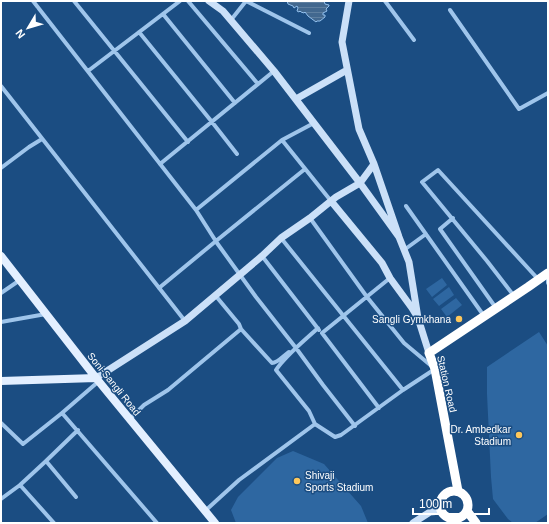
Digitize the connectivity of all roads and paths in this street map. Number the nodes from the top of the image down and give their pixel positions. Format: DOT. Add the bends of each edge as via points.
graph roads {
  1 [pos="34,1"];
  2 [pos="180,1"];
  3 [pos="188,1"];
  4 [pos="208,1"];
  5 [pos="349,1"];
  6 [pos="385,1"];
  7 [pos="76,2"];
  8 [pos="450,10"];
  9 [pos="163,14"];
  10 [pos="231,20"];
  11 [pos="138,32"];
  12 [pos="310,34"];
  13 [pos="414,40"];
  14 [pos="114,51"];
  15 [pos="347,70"];
  16 [pos="88,71"];
  17 [pos="274,71"];
  18 [pos="258,84"];
  19 [pos="1,86"];
  20 [pos="548,93"];
  21 [pos="296,99"];
  22 [pos="235,103"];
  23 [pos="212,122"];
  24 [pos="314,123"];
  25 [pos="42,139"];
  26 [pos="282,140"];
  27 [pos="188,142"];
  28 [pos="237,154"];
  29 [pos="160,164"];
  30 [pos="374,164"];
  31 [pos="1,168"];
  32 [pos="305,169"];
  33 [pos="360,183"];
  34 [pos="331,201"];
  35 [pos="406,206"];
  36 [pos="196,210"];
  37 [pos="310,218"];
  38 [pos="452,218"];
  39 [pos="426,234"];
  40 [pos="399,237"];
  41 [pos="281,238"];
  42 [pos="216,241"];
  43 [pos="404,250"];
  44 [pos="1,256"];
  45 [pos="262,256"];
  46 [pos="548,273"];
  47 [pos="240,274"];
  48 [pos="390,278"];
  49 [pos="20,280"];
  50 [pos="539,280"];
  51 [pos="548,283"];
  52 [pos="159,288"];
  53 [pos="1,293"];
  54 [pos="215,295"];
  55 [pos="514,296"];
  56 [pos="367,297"];
  57 [pos="496,308"];
  58 [pos="46,314"];
  59 [pos="344,316"];
  60 [pos="485,316"];
  61 [pos="418,318"];
  62 [pos="185,321"];
  63 [pos="1,322"];
  64 [pos="318,328"];
  65 [pos="241,329"];
  66 [pos="322,333"];
  67 [pos="296,348"];
  68 [pos="429,353"];
  69 [pos="434,369"];
  70 [pos="98,380"];
  71 [pos="1,381"];
  72 [pos="403,390"];
  73 [pos="379,408"];
  74 [pos="62,413"];
  75 [pos="130,420"];
  76 [pos="1,423"];
  77 [pos="315,424"];
  78 [pos="355,426"];
  79 [pos="78,430"];
  80 [pos="46,461"];
  81 [pos="20,486"];
  82 [pos="458,491"];
  83 [pos="76,498"];
  84 [pos="1,499"];
  85 [pos="205,511"];
  86 [pos="441,511"];
  87 [pos="467,511"];
  88 [pos="54,523"];
  89 [pos="157,523"];
  90 [pos="215,523"];
  91 [pos="413,523"];
  92 [pos="476,523"];
  1 -- 16 [label="street"];
  2 -- 9 [label="street"];
  3 -- 18 [label="street"];
  4 -- 10 [label="main road"];
  5 -- 15 [label="main road" via="342,42"];
  6 -- 13 [label="street"];
  7 -- 14 [label="street"];
  8 -- 20 [label="street" via="519,109"];
  9 -- 11 [label="street"];
  9 -- 22 [label="street"];
  10 -- 12 [label="street" via="246,1"];
  10 -- 17 [label="main road"];
  11 -- 14 [label="street"];
  11 -- 23 [label="street"];
  14 -- 16 [label="street"];
  14 -- 27 [label="street"];
  15 -- 21 [label="main road"];
  15 -- 30 [label="main road" via="359,129"];
  16 -- 29 [label="street"];
  17 -- 18 [label="street"];
  17 -- 21 [label="main road"];
  18 -- 22 [label="street"];
  19 -- 25 [label="street"];
  21 -- 24 [label="main road"];
  22 -- 23 [label="street"];
  23 -- 27 [label="street"];
  23 -- 28 [label="street"];
  24 -- 26 [label="street"];
  24 -- 33 [label="main road"];
  25 -- 31 [label="street"];
  25 -- 52 [label="street"];
  26 -- 32 [label="street"];
  26 -- 36 [label="street"];
  27 -- 29 [label="street"];
  29 -- 36 [label="street"];
  30 -- 33 [label="main road"];
  30 -- 40 [label="main road"];
  32 -- 34 [label="street"];
  32 -- 42 [label="street"];
  33 -- 34 [label="main road"];
  33 -- 40 [label="main road"];
  34 -- 37 [label="main road"];
  34 -- 48 [label="main road" via="382,263"];
  35 -- 39 [label="street"];
  36 -- 42 [label="street"];
  37 -- 41 [label="main road"];
  37 -- 56 [label="street"];
  38 -- 50 [label="street" via="422,182 438,170"];
  38 -- 55 [label="street"];
  38 -- 57 [label="street" via="440,229"];
  39 -- 43 [label="street"];
  39 -- 60 [label="street"];
  40 -- 43 [label="main road"];
  41 -- 45 [label="main road"];
  41 -- 59 [label="street"];
  42 -- 47 [label="street"];
  42 -- 52 [label="street"];
  43 -- 61 [label="main road" via="409,262"];
  44 -- 49 [label="main road, Soni-Sangli Road"];
  45 -- 47 [label="main road"];
  45 -- 64 [label="street"];
  46 -- 50 [label="highway"];
  46 -- 51 [label="street"];
  47 -- 54 [label="main road"];
  47 -- 67 [label="street"];
  48 -- 56 [label="street"];
  48 -- 61 [label="main road"];
  49 -- 53 [label="street"];
  49 -- 58 [label="main road, Soni-Sangli Road"];
  50 -- 55 [label="highway"];
  52 -- 62 [label="street"];
  54 -- 62 [label="main road"];
  54 -- 65 [label="street"];
  55 -- 57 [label="highway"];
  56 -- 59 [label="street"];
  56 -- 69 [label="street" via="404,343"];
  57 -- 60 [label="highway"];
  58 -- 63 [label="street"];
  58 -- 70 [label="main road, Soni-Sangli Road"];
  59 -- 66 [label="street"];
  59 -- 72 [label="street"];
  60 -- 68 [label="highway"];
  61 -- 68 [label="main road"];
  62 -- 70 [label="main road"];
  64 -- 66 [label="street"];
  64 -- 67 [label="street"];
  65 -- 67 [label="street" via="273,364"];
  65 -- 75 [label="street" via="168,390 144,405"];
  66 -- 73 [label="street"];
  67 -- 77 [label="street" via="276,370 309,411"];
  67 -- 78 [label="street"];
  68 -- 69 [label="highway, Station Road"];
  69 -- 72 [label="street"];
  69 -- 82 [label="highway, Station Road"];
  70 -- 71 [label="main road"];
  70 -- 74 [label="street"];
  70 -- 75 [label="main road, Soni-Sangli Road"];
  72 -- 73 [label="street"];
  73 -- 78 [label="street"];
  74 -- 76 [label="street" via="23,444"];
  74 -- 79 [label="street"];
  75 -- 85 [label="main road, Soni-Sangli Road"];
  77 -- 78 [label="street" via="334,437"];
  77 -- 85 [label="street" via="239,480"];
  79 -- 80 [label="street"];
  79 -- 89 [label="street"];
  80 -- 81 [label="street"];
  80 -- 83 [label="street"];
  81 -- 84 [label="street"];
  81 -- 88 [label="street"];
  82 -- 86 [label="highway" via="444,494 440,503"];
  82 -- 87 [label="highway" via="468,501"];
  85 -- 90 [label="main road, Soni-Sangli Road"];
  86 -- 87 [label="highway" via="444,516 452,519 461,518"];
  86 -- 91 [label="main road" via="430,512"];
  87 -- 92 [label="highway"];
}
